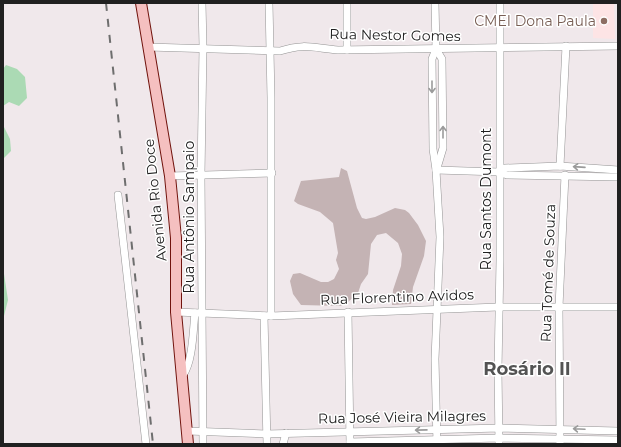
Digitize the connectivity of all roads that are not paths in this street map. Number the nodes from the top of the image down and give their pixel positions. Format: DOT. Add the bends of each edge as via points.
graph roads {
  1 [pos="141,3"];
  2 [pos="202,3"];
  3 [pos="269,3"];
  4 [pos="347,3"];
  5 [pos="435,3"];
  6 [pos="500,3"];
  7 [pos="566,46"];
  8 [pos="618,46"];
  9 [pos="148,47"];
  10 [pos="203,47"];
  11 [pos="501,48"];
  12 [pos="436,49"];
  13 [pos="270,50"];
  14 [pos="347,50"];
  15 [pos="560,166"];
  16 [pos="436,170"];
  17 [pos="618,170"];
  18 [pos="499,172"];
  19 [pos="272,173"];
  20 [pos="200,175"];
  21 [pos="565,175"];
  22 [pos="170,176"];
  23 [pos="618,178"];
  24 [pos="118,195"];
  25 [pos="498,306"];
  26 [pos="558,307"];
  27 [pos="618,307"];
  28 [pos="438,309"];
  29 [pos="176,312"];
  30 [pos="199,312"];
  31 [pos="348,312"];
  32 [pos="268,316"];
  33 [pos="183,375"];
  34 [pos="500,428"];
  35 [pos="560,428"];
  36 [pos="436,430"];
  37 [pos="188,431"];
  38 [pos="350,431"];
  39 [pos="618,431"];
  40 [pos="202,432"];
  41 [pos="286,433"];
  42 [pos="266,434"];
  43 [pos="618,440"];
  44 [pos="499,441"];
  45 [pos="560,441"];
  46 [pos="437,442"];
  47 [pos="350,443"];
  48 [pos="146,444"];
  49 [pos="188,444"];
  50 [pos="203,444"];
  51 [pos="267,444"];
  52 [pos="283,444"];
  1 -- 9 [label="street, Avenida Rio Doce"];
  2 -- 10 [label="street, Rua Antônio Sampaio"];
  3 -- 13 [label="street"];
  4 -- 14 [label="street"];
  5 -- 12 [label="street"];
  6 -- 11 [label="street, Rua Santos Dumont"];
  7 -- 8 [label="street, Rua Nestor Gomes"];
  7 -- 11 [label="street, Rua Nestor Gomes"];
  7 -- 15 [label="street"];
  9 -- 10 [label="street, Rua Nestor Gomes"];
  9 -- 22 [label="street, Avenida Rio Doce"];
  10 -- 13 [label="street, Rua Nestor Gomes"];
  10 -- 20 [label="street, Rua Antônio Sampaio"];
  11 -- 12 [label="street, Rua Nestor Gomes"];
  11 -- 18 [label="street, Rua Santos Dumont"];
  12 -- 14 [label="street, Rua Nestor Gomes"];
  12 -- 16 [label="street" via="442,59 443,148"];
  13 -- 14 [label="street, Rua Nestor Gomes" via="280,51 293,46"];
  13 -- 19 [label="street"];
  17 -- 15 [label="street, one-way"];
  15 -- 18 [label="street" via="505,168"];
  16 -- 18 [label="street"];
  16 -- 28 [label="street" via="440,236"];
  18 -- 21 [label="street" via="507,175"];
  18 -- 25 [label="street, Rua Santos Dumont"];
  19 -- 20 [label="street"];
  19 -- 32 [label="street"];
  20 -- 22 [label="street"];
  20 -- 30 [label="street, Rua Antônio Sampaio"];
  21 -- 23 [label="street"];
  21 -- 26 [label="street, Rua Tomé de Souza"];
  22 -- 29 [label="street, Avenida Rio Doce" via="176,238"];
  24 -- 48 [label="street"];
  25 -- 26 [label="street, Rua Florentino Avidos"];
  25 -- 28 [label="street, Rua Florentino Avidos"];
  25 -- 34 [label="street, Rua Santos Dumont"];
  26 -- 27 [label="street, Rua Florentino Avidos"];
  26 -- 35 [label="street, Rua Tomé de Souza"];
  28 -- 31 [label="street, Rua Florentino Avidos"];
  28 -- 36 [label="street" via="435,359"];
  29 -- 30 [label="street, Rua Florentino Avidos"];
  29 -- 33 [label="street, Avenida Rio Doce"];
  30 -- 32 [label="street, Rua Florentino Avidos"];
  30 -- 33 [label="street" via="189,361"];
  30 -- 40 [label="street, Rua Antônio Sampaio"];
  31 -- 32 [label="street, Rua Florentino Avidos"];
  31 -- 38 [label="street"];
  32 -- 42 [label="street"];
  33 -- 37 [label="street, Avenida Rio Doce"];
  34 -- 35 [label="street, Rua José Vieira Milagres"];
  34 -- 36 [label="street, Rua José Vieira Milagres"];
  34 -- 44 [label="street, Rua Santos Dumont"];
  39 -- 35 [label="street, Rua José Vieira Milagres, one-way"];
  35 -- 45 [label="street, Rua Tomé de Souza"];
  36 -- 38 [label="street, Rua José Vieira Milagres, one-way"];
  36 -- 46 [label="street"];
  37 -- 40 [label="street, Rua José Vieira Milagres"];
  37 -- 49 [label="street, Avenida Rio Doce"];
  38 -- 41 [label="street, Rua José Vieira Milagres"];
  38 -- 47 [label="street"];
  40 -- 42 [label="street, Rua José Vieira Milagres"];
  40 -- 50 [label="street, Rua Antônio Sampaio"];
  41 -- 42 [label="street, Rua José Vieira Milagres"];
  41 -- 52 [label="street"];
  42 -- 51 [label="street"];
  43 -- 45 [label="street"];
  44 -- 45 [label="street"];
  44 -- 46 [label="street"];
  46 -- 47 [label="street"];
}
